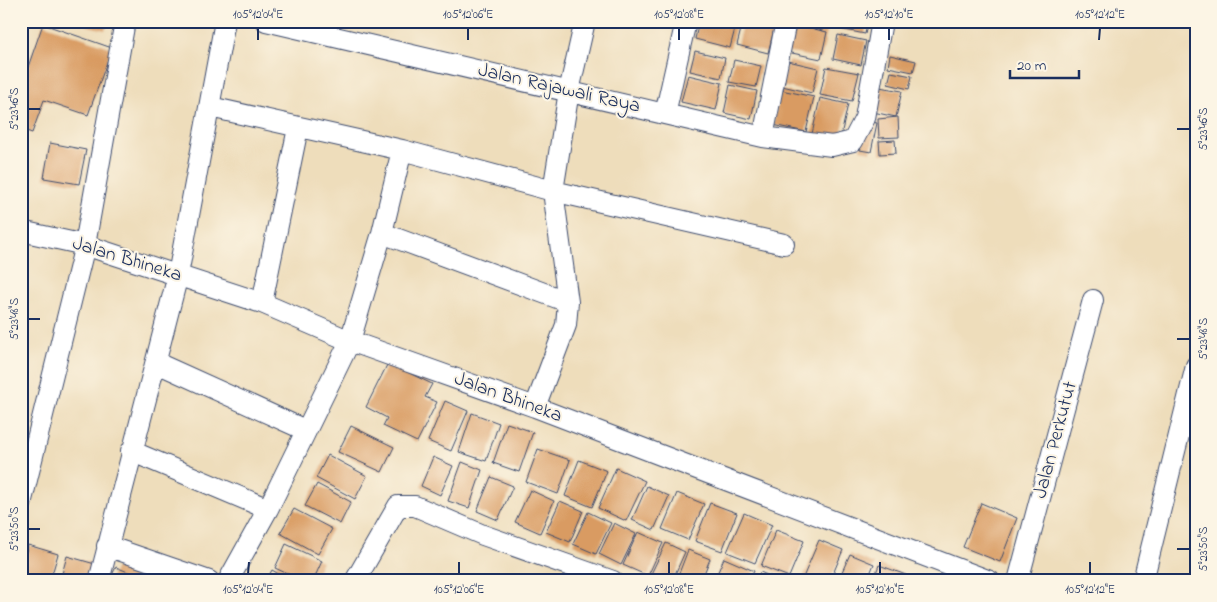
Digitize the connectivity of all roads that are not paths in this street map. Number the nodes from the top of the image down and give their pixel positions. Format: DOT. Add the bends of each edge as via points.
graph roads {
  1 [pos="125,21"];
  2 [pos="225,21"];
  3 [pos="266,21"];
  4 [pos="585,21"];
  5 [pos="686,21"];
  6 [pos="786,21"];
  7 [pos="882,21"];
  8 [pos="569,91"];
  9 [pos="210,107"];
  10 [pos="665,114"];
  11 [pos="298,128"];
  12 [pos="763,137"];
  13 [pos="402,150"];
  14 [pos="553,191"];
  15 [pos="21,231"];
  16 [pos="382,233"];
  17 [pos="784,244"];
  18 [pos="85,245"];
  19 [pos="178,275"];
  20 [pos="1093,300"];
  21 [pos="568,302"];
  22 [pos="262,303"];
  23 [pos="350,342"];
  24 [pos="156,363"];
  25 [pos="1196,366"];
  26 [pos="535,407"];
  27 [pos="305,430"];
  28 [pos="132,451"];
  29 [pos="21,504"];
  30 [pos="268,509"];
  31 [pos="108,546"];
  32 [pos="99,581"];
  33 [pos="210,581"];
  34 [pos="228,581"];
  35 [pos="356,581"];
  36 [pos="613,581"];
  37 [pos="990,581"];
  38 [pos="1018,581"];
  39 [pos="1144,581"];
  1 -- 18 [label="street"];
  2 -- 9 [label="street"];
  3 -- 8 [label="street, Jalan Rajawali Raya"];
  4 -- 8 [label="street"];
  5 -- 10 [label="street"];
  6 -- 12 [label="street"];
  7 -- 12 [label="street, Jalan Rajawali Raya" via="865,118 853,141 832,146"];
  8 -- 10 [label="street, Jalan Rajawali Raya"];
  8 -- 14 [label="street"];
  9 -- 11 [label="street"];
  9 -- 19 [label="street"];
  10 -- 12 [label="street, Jalan Rajawali Raya"];
  11 -- 13 [label="street"];
  11 -- 22 [label="street"];
  13 -- 14 [label="street"];
  13 -- 16 [label="street"];
  14 -- 17 [label="street"];
  14 -- 21 [label="street"];
  15 -- 18 [label="street, Jalan Bhineka"];
  16 -- 21 [label="street"];
  16 -- 23 [label="street"];
  18 -- 19 [label="street, Jalan Bhineka"];
  18 -- 29 [label="street"];
  19 -- 22 [label="street, Jalan Bhineka"];
  19 -- 24 [label="street"];
  20 -- 38 [label="street, Jalan Perkutut"];
  21 -- 26 [label="street" via="566,325"];
  22 -- 23 [label="street, Jalan Bhineka"];
  23 -- 26 [label="street, Jalan Bhineka"];
  23 -- 27 [label="street"];
  24 -- 27 [label="street"];
  24 -- 28 [label="street"];
  25 -- 39 [label="street"];
  26 -- 37 [label="street, Jalan Bhineka"];
  27 -- 30 [label="street"];
  28 -- 30 [label="street"];
  28 -- 31 [label="street"];
  30 -- 34 [label="street"];
  31 -- 32 [label="street"];
  31 -- 33 [label="street"];
  35 -- 36 [label="street" via="398,506 406,505"];
}
